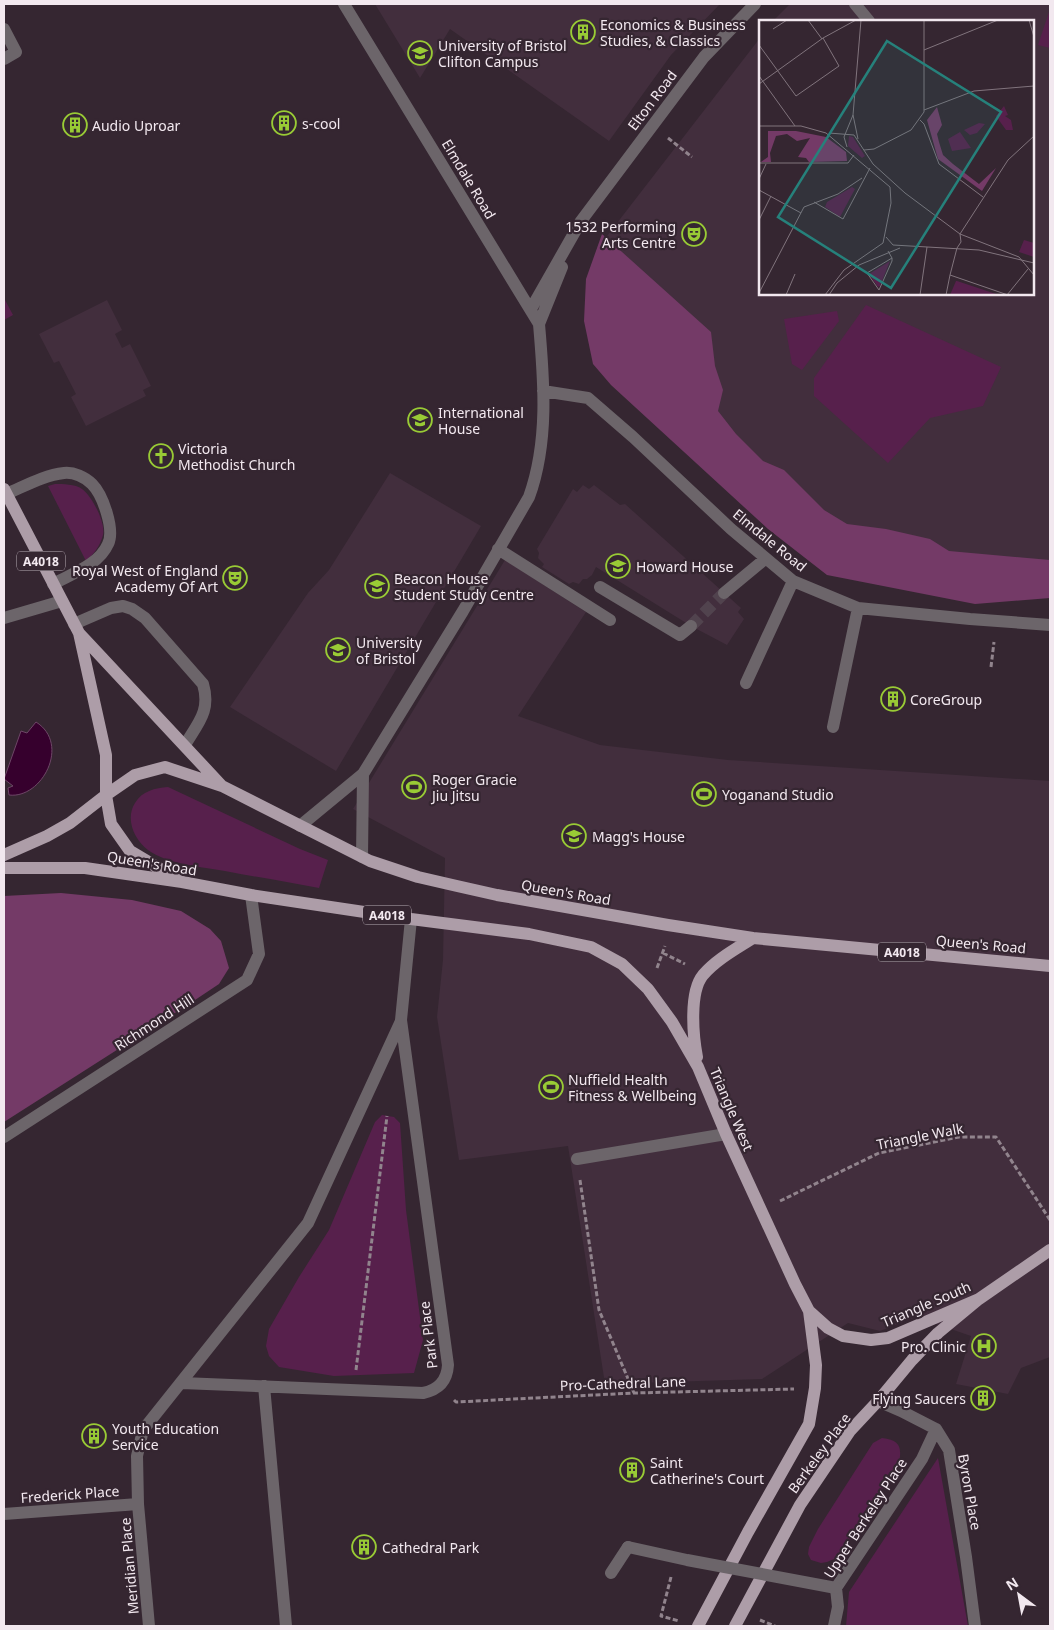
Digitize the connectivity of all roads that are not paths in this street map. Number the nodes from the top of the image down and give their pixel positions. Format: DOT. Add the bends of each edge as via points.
graph roads {
  1 [pos="344,4"];
  2 [pos="755,4"];
  3 [pos="855,4"];
  4 [pos="868,20"];
  5 [pos="4,29"];
  6 [pos="4,59"];
  7 [pos="581,221"];
  8 [pos="531,309"];
  9 [pos="540,324"];
  10 [pos="544,385"];
  11 [pos="5,492"];
  12 [pos="498,549"];
  13 [pos="765,559"];
  14 [pos="793,581"];
  15 [pos="53,584"];
  16 [pos="600,587"];
  17 [pos="724,593"];
  18 [pos="62,601"];
  19 [pos="858,608"];
  20 [pos="4,618"];
  21 [pos="610,620"];
  22 [pos="1050,625"];
  23 [pos="691,626"];
  24 [pos="77,628"];
  25 [pos="746,682"];
  26 [pos="833,727"];
  27 [pos="184,745"];
  28 [pos="363,774"];
  29 [pos="222,786"];
  30 [pos="106,795"];
  31 [pos="300,826"];
  32 [pos="4,855"];
  33 [pos="362,857"];
  34 [pos="4,868"];
  35 [pos="182,882"];
  36 [pos="251,895"];
  37 [pos="411,919"];
  38 [pos="753,938"];
  39 [pos="591,947"];
  40 [pos="1050,966"];
  41 [pos="402,1020"];
  42 [pos="698,1067"];
  43 [pos="726,1134"];
  44 [pos="4,1137"];
  45 [pos="577,1159"];
  46 [pos="1050,1250"];
  47 [pos="979,1299"];
  48 [pos="808,1311"];
  49 [pos="182,1383"];
  50 [pos="264,1386"];
  51 [pos="878,1401"];
  52 [pos="936,1429"];
  53 [pos="138,1504"];
  54 [pos="4,1514"];
  55 [pos="611,1573"];
  56 [pos="836,1588"];
  57 [pos="149,1626"];
  58 [pos="286,1626"];
  59 [pos="698,1626"];
  60 [pos="735,1626"];
  61 [pos="834,1626"];
  62 [pos="975,1626"];
  1 -- 8 [label="street, Elmdale Road"];
  2 -- 7 [label="street, Elton Road" via="704,57"];
  3 -- 4 [label="street"];
  5 -- 6 [label="street" via="16,52"];
  7 -- 8 [label="street, Elton Road"];
  7 -- 9 [label="street, Elton Road"];
  8 -- 9 [label="street, Elmdale Road"];
  9 -- 10 [label="street, Elmdale Road"];
  10 -- 12 [label="street" via="536,477 529,497"];
  10 -- 13 [label="street, Elmdale Road" via="588,398"];
  11 -- 15 [label="main road, A4018"];
  11 -- 15 [label="street" via="65,473 79,475 92,484 102,500 111,532 108,544 88,565"];
  12 -- 21 [label="street"];
  12 -- 28 [label="street"];
  13 -- 14 [label="street, Elmdale Road"];
  13 -- 17 [label="street"];
  14 -- 19 [label="street, Elmdale Road"];
  14 -- 25 [label="street"];
  15 -- 18 [label="main road, A4018"];
  16 -- 23 [label="street" via="680,636"];
  18 -- 20 [label="street"];
  18 -- 24 [label="main road, A4018"];
  19 -- 22 [label="street, Elmdale Road"];
  19 -- 26 [label="street"];
  24 -- 27 [label="main road, A4018"];
  24 -- 27 [label="street" via="111,608 123,606 146,618 203,684 206,695 204,712"];
  24 -- 30 [label="main road, A4018" via="106,755"];
  27 -- 29 [label="main road, A4018"];
  28 -- 31 [label="street"];
  28 -- 33 [label="street"];
  29 -- 30 [label="main road, Queen's Road / A4018" via="165,767 135,775"];
  29 -- 31 [label="main road, Queen's Road / A4018"];
  30 -- 32 [label="main road, Queen's Road" via="70,824"];
  30 -- 35 [label="main road, A4018" via="111,824 130,852"];
  31 -- 33 [label="main road, Queen's Road / A4018"];
  33 -- 38 [label="main road, Queen's Road / A4018" via="418,877 497,895"];
  34 -- 35 [label="main road, Queen's Road" via="85,868"];
  35 -- 36 [label="main road, Queen's Road / A4018"];
  36 -- 37 [label="main road, Queen's Road / A4018"];
  36 -- 44 [label="street, Richmond Hill" via="259,954 247,980"];
  37 -- 39 [label="main road, Queen's Road / A4018" via="529,934"];
  37 -- 41 [label="street, Park Place"];
  38 -- 40 [label="main road, Queen's Road / A4018"];
  38 -- 42 [label="main road, A4018" via="722,957 703,975 696,988 693,1035"];
  39 -- 42 [label="main road, Triangle West / A4018" via="622,964 648,989"];
  41 -- 49 [label="street, Park Place" via="308,1223"];
  41 -- 50 [label="street, Park Place" via="447,1376 433,1391 423,1393"];
  42 -- 43 [label="main road, Triangle West / A4018"];
  43 -- 45 [label="street"];
  43 -- 48 [label="main road, Triangle West / A4018"];
  46 -- 47 [label="main road, Triangle South / A4018"];
  47 -- 48 [label="main road, Triangle South / A4018" via="888,1338 871,1340 843,1336"];
  47 -- 51 [label="main road, Berkeley Place" via="938,1333"];
  48 -- 59 [label="main road, Berkeley Place" via="816,1365 809,1424"];
  49 -- 50 [label="street, Park Place"];
  49 -- 53 [label="street, Park Place" via="142,1430 137,1456"];
  50 -- 58 [label="street"];
  51 -- 52 [label="street"];
  51 -- 60 [label="main road, Berkeley Place" via="850,1431 800,1505"];
  52 -- 56 [label="street, Upper Berkeley Place" via="922,1459"];
  52 -- 62 [label="street, Byron Place" via="949,1450"];
  53 -- 54 [label="street, Frederick Place"];
  53 -- 57 [label="street, Meridian Place"];
  55 -- 56 [label="street, bridge" via="628,1547"];
  56 -- 61 [label="street, Upper Berkeley Place" via="838,1607"];
}
